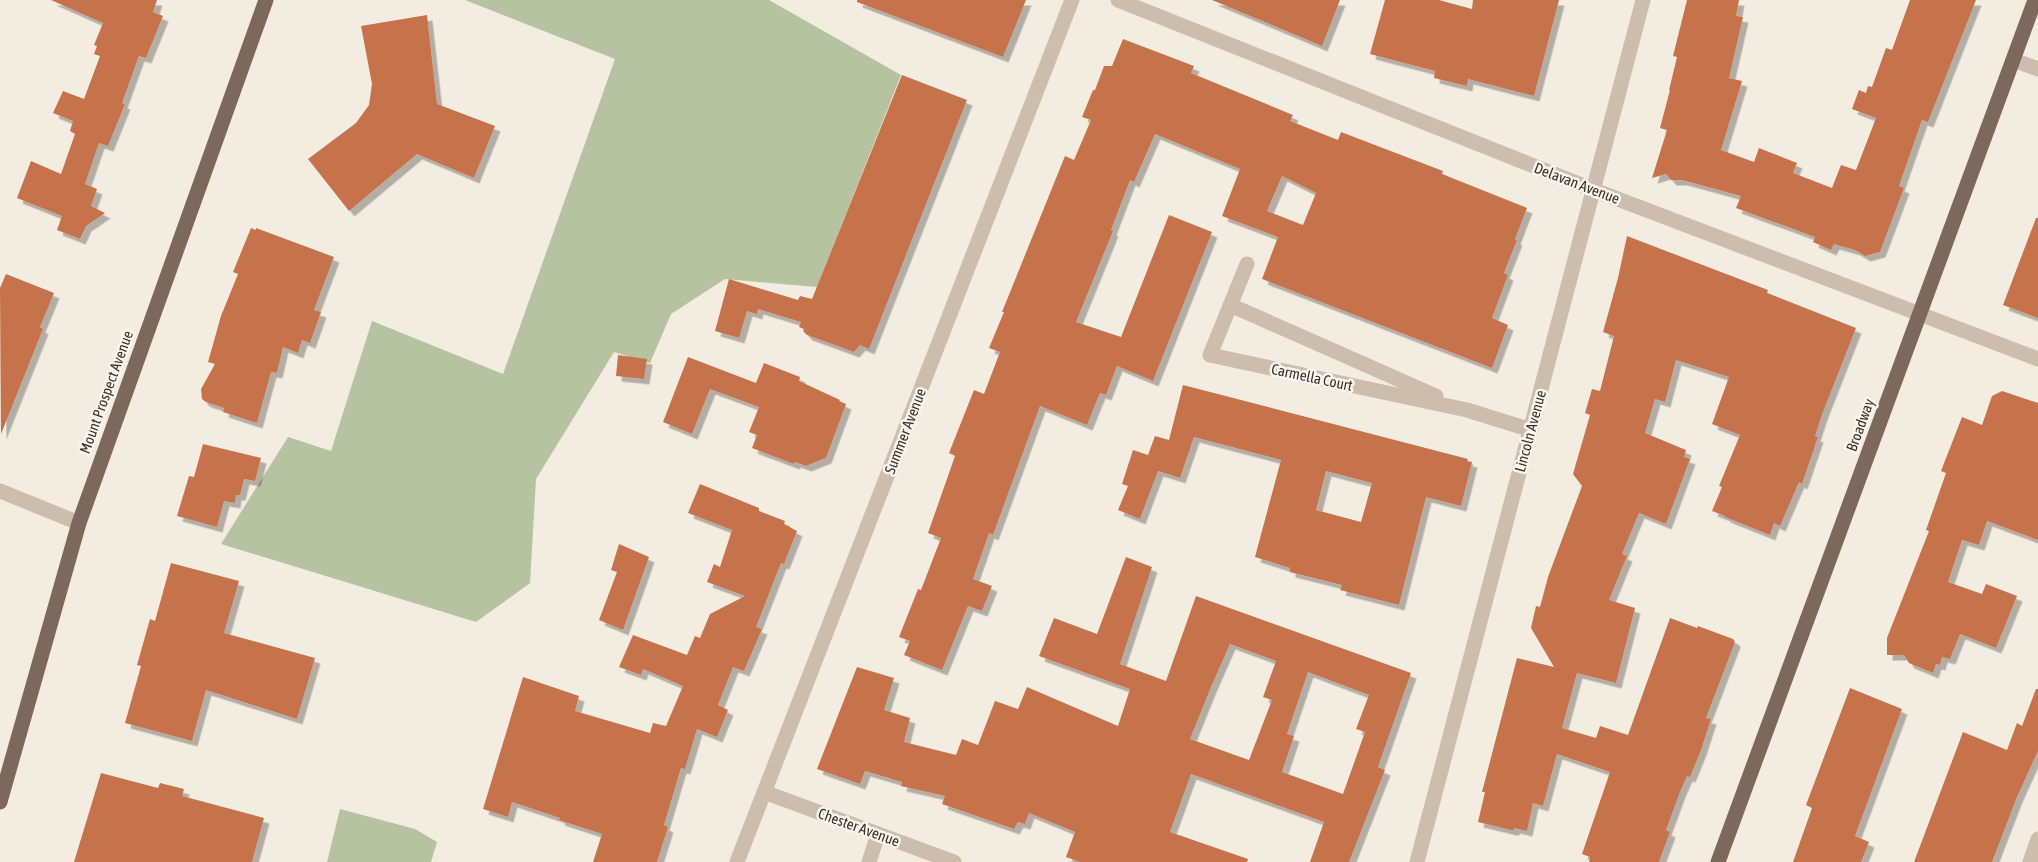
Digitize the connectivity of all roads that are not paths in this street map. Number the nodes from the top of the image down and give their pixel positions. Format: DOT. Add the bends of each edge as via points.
graph roads {
  1 [pos="266,0"];
  2 [pos="1072,0"];
  3 [pos="1118,0"];
  4 [pos="1644,0"];
  5 [pos="2035,0"];
  6 [pos="2013,60"];
  7 [pos="2038,69"];
  8 [pos="1594,190"];
  9 [pos="1247,264"];
  10 [pos="1230,305"];
  11 [pos="1920,315"];
  12 [pos="2038,360"];
  13 [pos="1467,410"];
  14 [pos="1531,430"];
  15 [pos="0,491"];
  16 [pos="78,523"];
  17 [pos="764,792"];
  18 [pos="0,802"];
  19 [pos="878,834"];
  20 [pos="2038,840"];
  21 [pos="737,862"];
  22 [pos="870,862"];
  23 [pos="954,862"];
  24 [pos="1417,862"];
  25 [pos="1718,862"];
  26 [pos="2030,862"];
  1 -- 16 [label="main road, Mount Prospect Avenue"];
  2 -- 17 [label="street, Summer Avenue"];
  3 -- 8 [label="street, Delavan Avenue"];
  4 -- 8 [label="street, Lincoln Avenue"];
  5 -- 6 [label="main road, Broadway"];
  6 -- 7 [label="street"];
  6 -- 11 [label="main road, Broadway"];
  8 -- 11 [label="street, Delavan Avenue"];
  8 -- 14 [label="street, Lincoln Avenue"];
  9 -- 10 [label="street, Carmella Court"];
  10 -- 13 [label="street, Carmella Court"];
  10 -- 13 [label="street, Carmella Court" via="1210,355"];
  11 -- 12 [label="street, Delavan Avenue"];
  11 -- 25 [label="main road, Broadway"];
  13 -- 14 [label="street, Carmella Court"];
  14 -- 24 [label="street, Lincoln Avenue"];
  15 -- 16 [label="street"];
  16 -- 18 [label="main road, Mount Prospect Avenue"];
  17 -- 19 [label="street, Chester Avenue"];
  17 -- 21 [label="street, Summer Avenue"];
  19 -- 22 [label="street"];
  19 -- 23 [label="street, Chester Avenue"];
  20 -- 26 [label="street"];
}
